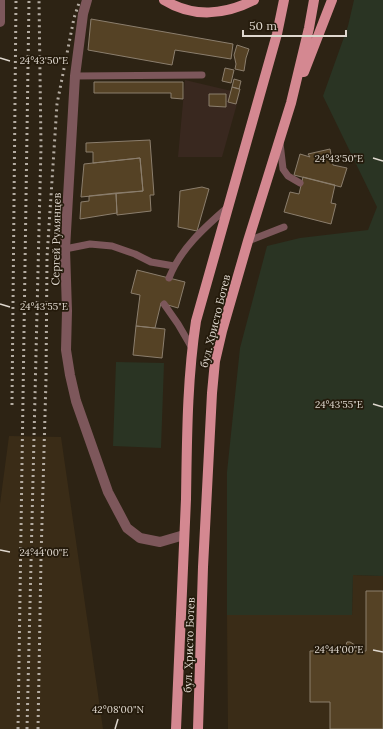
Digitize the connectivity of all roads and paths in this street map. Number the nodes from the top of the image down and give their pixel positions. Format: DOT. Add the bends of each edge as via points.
graph roads {
  1 [pos="0,0"];
  2 [pos="87,0"];
  3 [pos="164,0"];
  4 [pos="254,0"];
  5 [pos="284,0"];
  6 [pos="314,0"];
  7 [pos="332,0"];
  8 [pos="0,22"];
  9 [pos="202,75"];
  10 [pos="75,76"];
  11 [pos="291,104"];
  12 [pos="280,140"];
  13 [pos="300,183"];
  14 [pos="228,206"];
  15 [pos="284,228"];
  16 [pos="248,241"];
  17 [pos="65,249"];
  18 [pos="174,266"];
  19 [pos="169,278"];
  20 [pos="164,304"];
  21 [pos="192,348"];
  22 [pos="184,535"];
  23 [pos="176,729"];
  24 [pos="198,729"];
  1 -- 8 [label="street"];
  2 -- 10 [label="street, Сергей Румянцев"];
  3 -- 4 [label="main road" via="185,9 213,13 229,11"];
  5 -- 14 [label="main road, бул. Христо Ботев" via="277,34"];
  6 -- 11 [label="main road, бул. Христо Ботев"];
  7 -- 11 [label="main road"];
  9 -- 10 [label="lane"];
  10 -- 17 [label="street, Сергей Румянцев"];
  11 -- 12 [label="main road, бул. Христо Ботев"];
  12 -- 13 [label="lane" via="283,169 288,176"];
  12 -- 16 [label="main road, бул. Христо Ботев"];
  14 -- 18 [label="lane" via="203,228"];
  14 -- 21 [label="main road, бул. Христо Ботев" via="196,321"];
  15 -- 16 [label="lane"];
  16 -- 24 [label="main road, бул. Христо Ботев" via="215,361"];
  17 -- 18 [label="lane" via="90,244 112,246 151,262"];
  17 -- 22 [label="street, Сергей Румянцев" via="66,350 70,375 76,401 108,492 127,528 140,538 160,542"];
  18 -- 19 [label="lane"];
  20 -- 21 [label="lane"];
  21 -- 22 [label="main road, бул. Христо Ботев" via="188,389"];
  22 -- 23 [label="main road, бул. Христо Ботев"];
}
